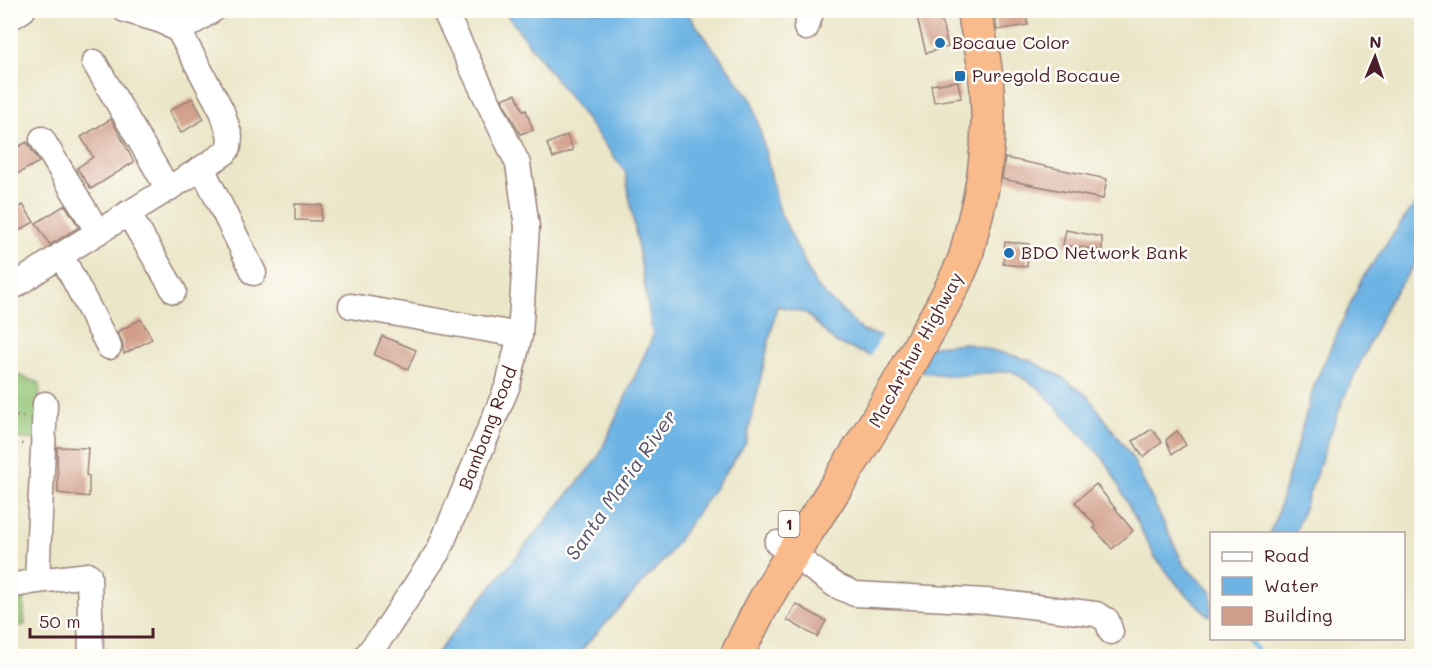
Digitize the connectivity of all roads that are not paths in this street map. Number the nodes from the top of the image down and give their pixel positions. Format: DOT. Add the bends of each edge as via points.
graph roads {
  1 [pos="23,10"];
  2 [pos="125,10"];
  3 [pos="213,10"];
  4 [pos="444,10"];
  5 [pos="953,10"];
  6 [pos="973,10"];
  7 [pos="10,18"];
  8 [pos="179,31"];
  9 [pos="94,62"];
  10 [pos="42,139"];
  11 [pos="202,168"];
  12 [pos="168,189"];
  13 [pos="128,213"];
  14 [pos="98,232"];
  15 [pos="62,255"];
  16 [pos="254,273"];
  17 [pos="14,279"];
  18 [pos="174,291"];
  19 [pos="935,298"];
  20 [pos="351,306"];
  21 [pos="520,335"];
  22 [pos="109,346"];
  23 [pos="40,410"];
  24 [pos="785,548"];
  25 [pos="36,581"];
  26 [pos="10,586"];
  27 [pos="1111,632"];
  28 [pos="91,657"];
  29 [pos="366,657"];
  30 [pos="717,657"];
  31 [pos="737,657"];
  1 -- 7 [label="street"];
  2 -- 8 [label="street" via="162,21"];
  3 -- 8 [label="street"];
  4 -- 21 [label="street, Bambang Road" via="518,164 527,227"];
  5 -- 19 [label="highway, MacArthur Highway / 1" via="962,52 968,137 965,170"];
  6 -- 19 [label="highway, MacArthur Highway / 1" via="987,90 986,164 964,261"];
  8 -- 11 [label="street" via="222,111 230,136 225,153"];
  9 -- 12 [label="street"];
  10 -- 14 [label="street"];
  11 -- 12 [label="street"];
  11 -- 16 [label="street"];
  12 -- 13 [label="street"];
  13 -- 14 [label="street"];
  13 -- 18 [label="street"];
  14 -- 15 [label="street"];
  15 -- 17 [label="street"];
  15 -- 22 [label="street"];
  19 -- 24 [label="highway, MacArthur Highway / 1" via="878,401"];
  20 -- 21 [label="street"];
  21 -- 29 [label="street, Bambang Road" via="508,385 439,550"];
  23 -- 25 [label="street"];
  24 -- 27 [label="street" via="835,585 855,594 986,601 1096,614 1107,620"];
  24 -- 30 [label="highway, MacArthur Highway / 1" via="733,621"];
  24 -- 31 [label="highway, MacArthur Highway / 1"];
  25 -- 26 [label="street"];
  25 -- 28 [label="street" via="89,575"];
}
